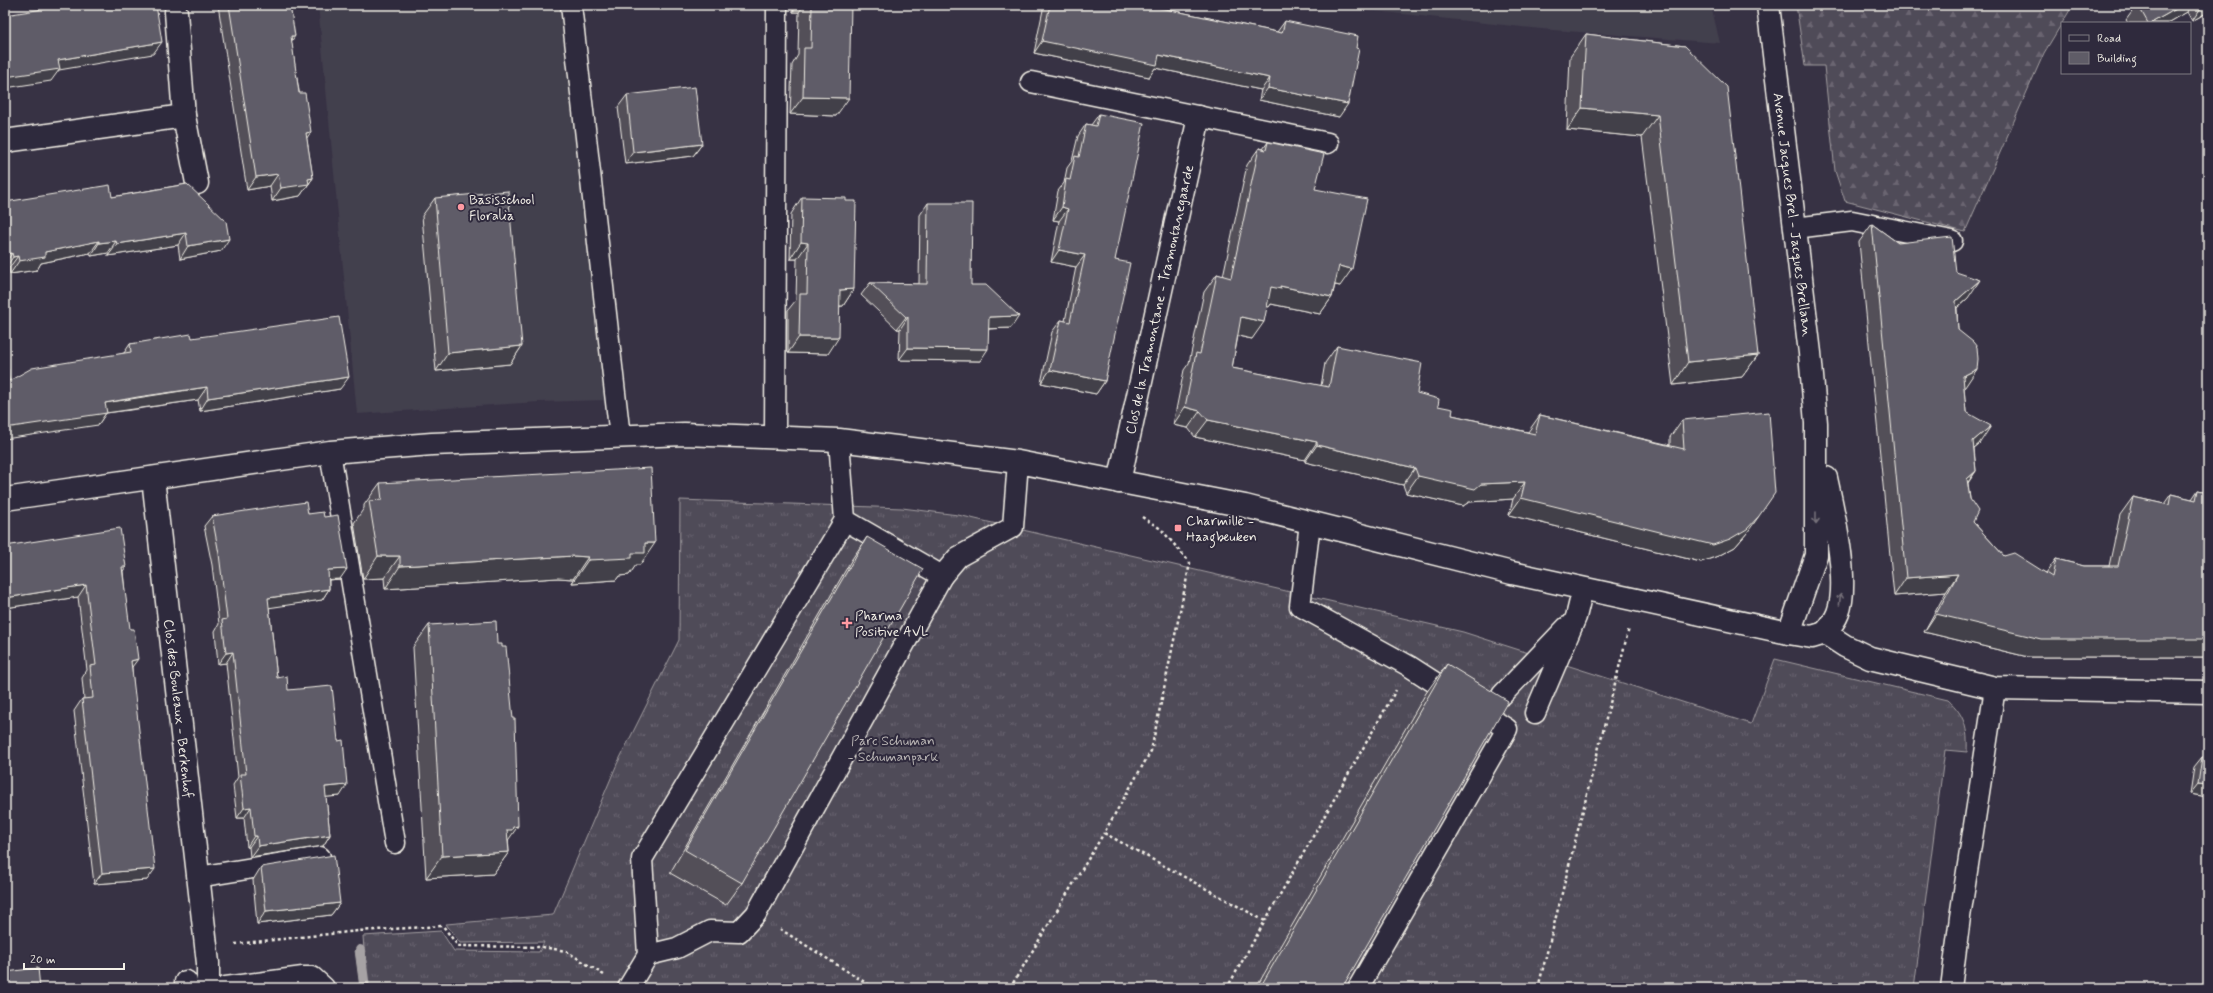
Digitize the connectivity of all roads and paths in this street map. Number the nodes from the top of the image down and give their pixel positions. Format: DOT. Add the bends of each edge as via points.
graph roads {
  1 [pos="570,5"];
  2 [pos="777,5"];
  3 [pos="1768,5"];
  4 [pos="176,12"];
  5 [pos="1031,82"];
  6 [pos="184,116"];
  7 [pos="1199,117"];
  8 [pos="5,141"];
  9 [pos="1328,143"];
  10 [pos="197,183"];
  11 [pos="1795,228"];
  12 [pos="1952,241"];
  13 [pos="1816,423"];
  14 [pos="620,436"];
  15 [pos="775,436"];
  16 [pos="839,440"];
  17 [pos="330,452"];
  18 [pos="1018,462"];
  19 [pos="153,478"];
  20 [pos="1119,482"];
  21 [pos="5,499"];
  22 [pos="1135,513"];
  23 [pos="845,520"];
  24 [pos="1310,523"];
  25 [pos="942,576"];
  26 [pos="1583,588"];
  27 [pos="1576,617"];
  28 [pos="1630,622"];
  29 [pos="1789,633"];
  30 [pos="1825,634"];
  31 [pos="1409,666"];
  32 [pos="1994,688"];
  33 [pos="2208,692"];
  34 [pos="1502,695"];
  35 [pos="1535,713"];
  36 [pos="1104,833"];
  37 [pos="395,843"];
  38 [pos="320,857"];
  39 [pos="198,877"];
  40 [pos="756,914"];
  41 [pos="1266,921"];
  42 [pos="234,944"];
  43 [pos="648,955"];
  44 [pos="605,976"];
  45 [pos="186,985"];
  46 [pos="869,986"];
  47 [pos="117,988"];
  48 [pos="208,988"];
  49 [pos="226,988"];
  50 [pos="323,988"];
  51 [pos="628,988"];
  52 [pos="874,988"];
  53 [pos="1010,988"];
  54 [pos="1227,988"];
  55 [pos="1358,988"];
  56 [pos="1538,988"];
  57 [pos="1951,988"];
  1 -- 14 [label="lane"];
  2 -- 15 [label="lane"];
  3 -- 11 [label="street, Avenue Jacques Brel - Jacques Brellaan"];
  4 -- 6 [label="street"];
  5 -- 7 [label="lane"];
  6 -- 8 [label="street"];
  6 -- 10 [label="street"];
  7 -- 9 [label="lane"];
  7 -- 20 [label="street, Clos de la Tramontane - Tramontanegaarde"];
  11 -- 12 [label="lane" via="1852,221"];
  11 -- 13 [label="street, Avenue Jacques Brel - Jacques Brellaan"];
  13 -- 29 [label="street, Avenue Jacques Brel - Jacques Brellaan, one-way" via="1816,554"];
  30 -- 13 [label="street, Avenue Jacques Brel - Jacques Brellaan, one-way" via="1839,612 1842,582 1839,545"];
  14 -- 15 [label="street"];
  14 -- 17 [label="street" via="432,444"];
  15 -- 16 [label="street"];
  16 -- 18 [label="street"];
  16 -- 23 [label="lane"];
  17 -- 19 [label="street"];
  17 -- 37 [label="lane"];
  18 -- 20 [label="street"];
  18 -- 25 [label="lane" via="1013,527 958,557"];
  19 -- 21 [label="street"];
  19 -- 39 [label="street, Clos des Bouleaux - Berkenhof"];
  20 -- 24 [label="street" via="1245,506"];
  22 -- 36 [label="path" via="1161,529 1190,563 1151,751"];
  23 -- 25 [label="lane"];
  23 -- 43 [label="lane" via="642,859"];
  24 -- 26 [label="street"];
  24 -- 31 [label="lane" via="1300,606"];
  25 -- 40 [label="lane"];
  26 -- 27 [label="lane"];
  26 -- 29 [label="street"];
  27 -- 34 [label="lane"];
  27 -- 35 [label="lane"];
  28 -- 56 [label="path"];
  29 -- 30 [label="street" via="1812,637"];
  30 -- 32 [label="street" via="1870,658"];
  31 -- 41 [label="path"];
  31 -- 55 [label="lane" via="1508,729"];
  32 -- 33 [label="street"];
  32 -- 57 [label="lane"];
  36 -- 41 [label="path"];
  36 -- 53 [label="path"];
  38 -- 39 [label="lane"];
  39 -- 48 [label="street, Clos des Bouleaux - Berkenhof" via="208,963"];
  40 -- 43 [label="lane" via="739,932 710,931 676,948"];
  40 -- 46 [label="path"];
  41 -- 54 [label="path"];
  42 -- 44 [label="path" via="358,931 442,926 458,946 542,947 566,951"];
  43 -- 51 [label="lane"];
  45 -- 47 [label="path"];
  46 -- 52 [label="path"];
  49 -- 50 [label="street" via="312,978"];
}
